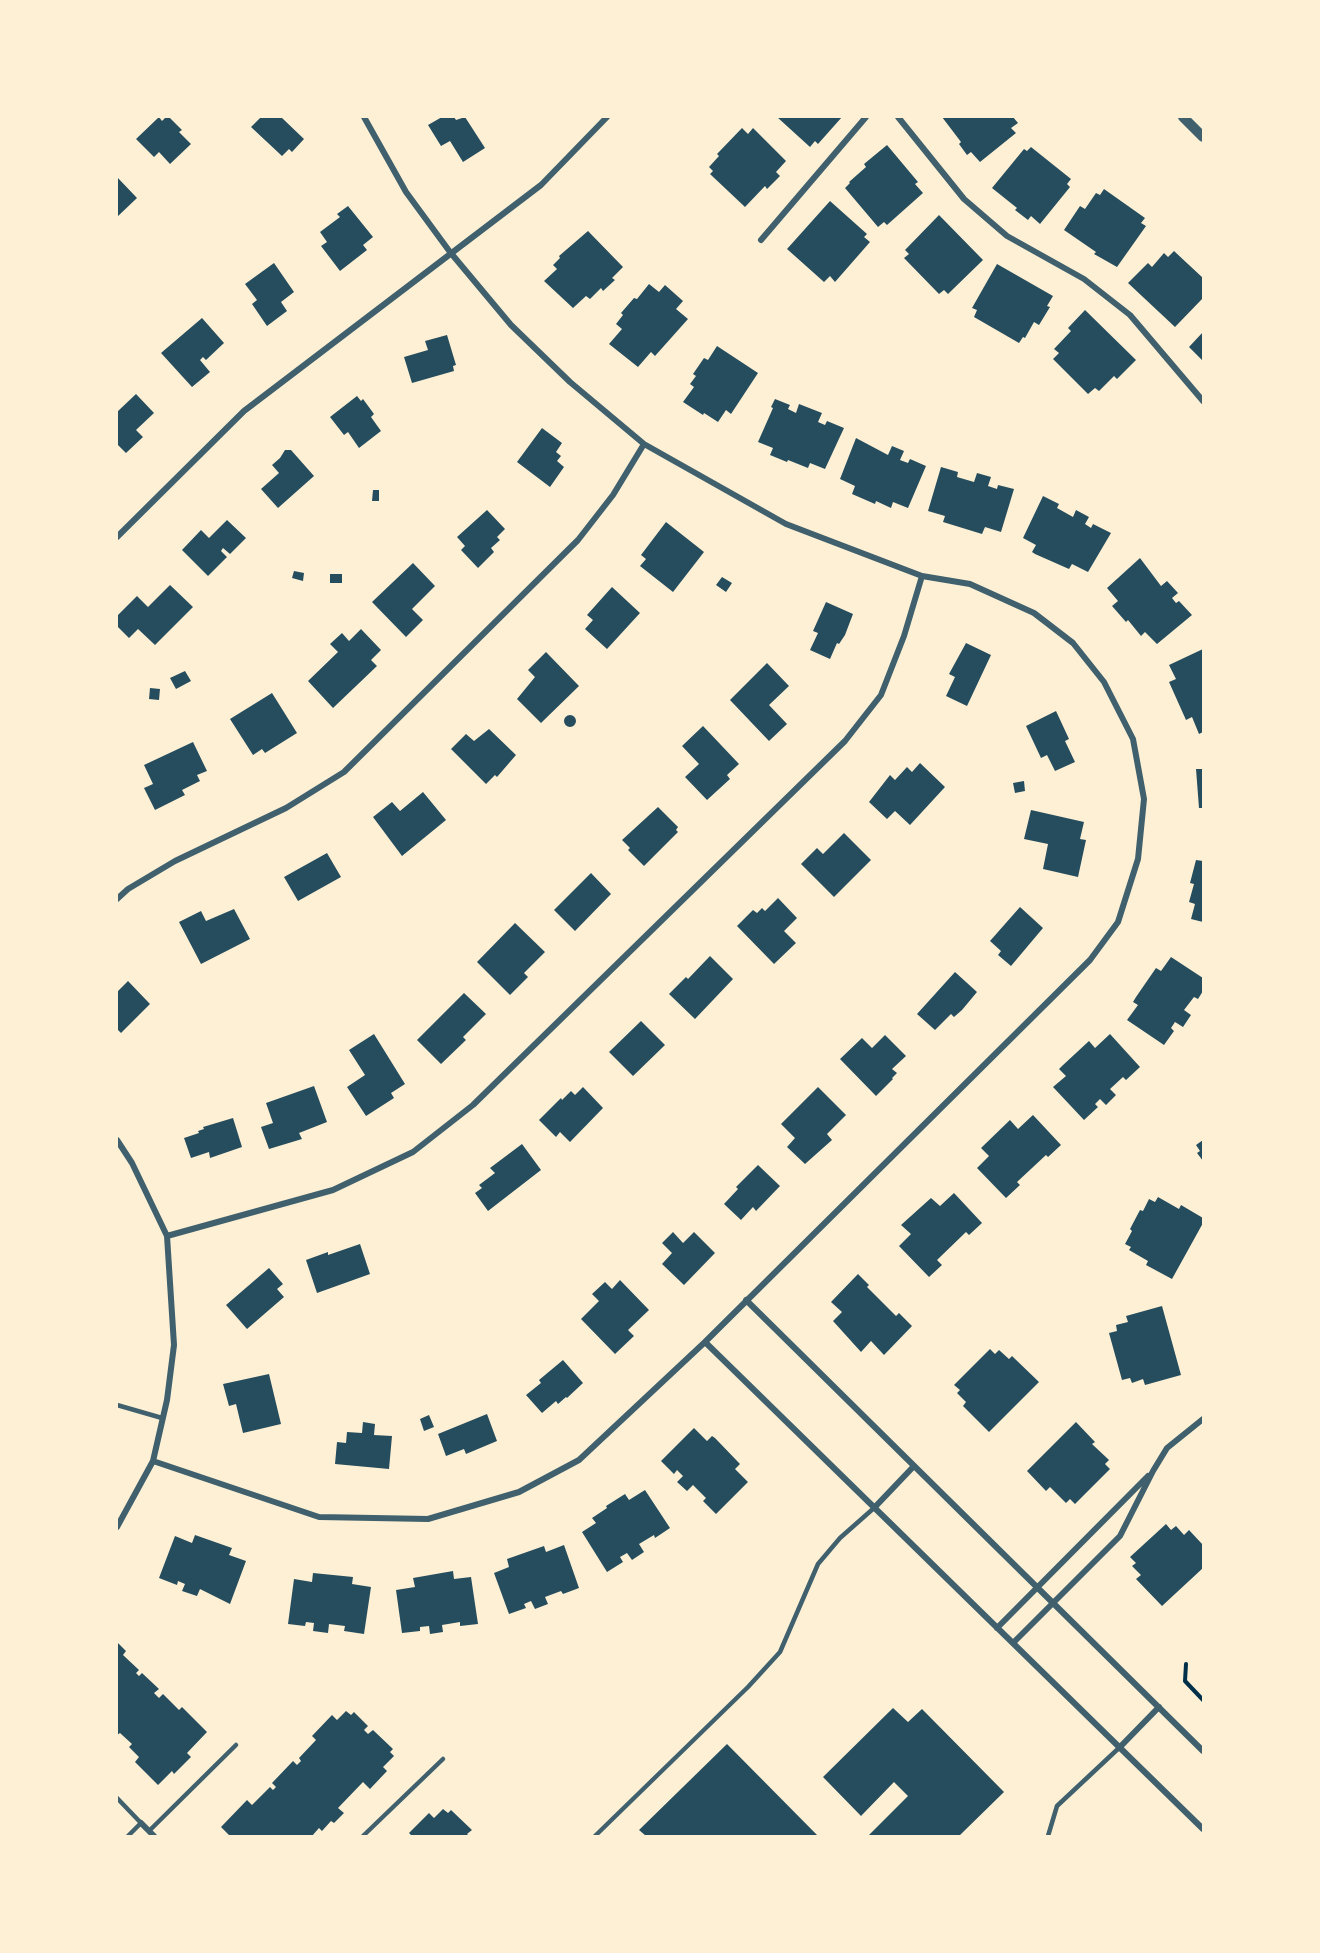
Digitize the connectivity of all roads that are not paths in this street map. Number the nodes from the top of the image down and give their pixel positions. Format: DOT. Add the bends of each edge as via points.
graph roads {
  1 [pos="364,117"];
  2 [pos="866,117"];
  3 [pos="898,117"];
  4 [pos="1183,117"];
  5 [pos="605,119"];
  6 [pos="1203,137"];
  7 [pos="760,240"];
  8 [pos="450,252"];
  9 [pos="1203,401"];
  10 [pos="644,444"];
  11 [pos="117,537"];
  12 [pos="922,576"];
  13 [pos="117,899"];
  14 [pos="117,1140"];
  15 [pos="166,1236"];
  16 [pos="746,1300"];
  17 [pos="705,1342"];
  18 [pos="117,1405"];
  19 [pos="162,1418"];
  20 [pos="1203,1419"];
  21 [pos="153,1461"];
  22 [pos="914,1466"];
  23 [pos="1153,1471"];
  24 [pos="874,1508"];
  25 [pos="117,1527"];
  26 [pos="1038,1588"];
  27 [pos="1054,1604"];
  28 [pos="997,1628"];
  29 [pos="1013,1643"];
  30 [pos="1159,1707"];
  31 [pos="236,1745"];
  32 [pos="1120,1747"];
  33 [pos="1203,1751"];
  34 [pos="443,1759"];
  35 [pos="117,1798"];
  36 [pos="141,1823"];
  37 [pos="1203,1829"];
  38 [pos="152,1834"];
  39 [pos="128,1836"];
  40 [pos="363,1836"];
  41 [pos="595,1836"];
  42 [pos="1048,1836"];
  1 -- 8 [label="street" via="406,192"];
  2 -- 7 [label="street"];
  3 -- 9 [label="street" via="964,199 1007,236 1084,279 1130,315"];
  4 -- 6 [label="street"];
  5 -- 8 [label="street" via="541,185"];
  8 -- 10 [label="street" via="511,325 570,382"];
  8 -- 11 [label="street" via="244,411"];
  10 -- 12 [label="street" via="786,524"];
  10 -- 13 [label="street" via="613,495 578,540 344,772 286,808 175,861"];
  12 -- 15 [label="street" via="881,695 845,741 473,1105 413,1152 333,1190"];
  12 -- 16 [label="street" via="970,584 1034,613 1073,643 1104,682 1133,739 1144,799 1138,859 1118,922 1090,960"];
  14 -- 15 [label="street"];
  15 -- 19 [label="street" via="174,1345"];
  16 -- 17 [label="street"];
  16 -- 22 [label="street"];
  17 -- 21 [label="street" via="579,1460 519,1492 429,1519 319,1517"];
  17 -- 24 [label="street"];
  18 -- 19 [label="lane"];
  19 -- 21 [label="street"];
  20 -- 23 [label="street" via="1167,1448"];
  21 -- 25 [label="street"];
  22 -- 24 [label="street"];
  22 -- 26 [label="street"];
  23 -- 26 [label="street"];
  23 -- 27 [label="street" via="1120,1536"];
  24 -- 28 [label="street"];
  24 -- 41 [label="lane" via="818,1564 780,1652"];
  26 -- 27 [label="street"];
  26 -- 28 [label="street"];
  27 -- 29 [label="street"];
  27 -- 30 [label="street"];
  28 -- 29 [label="street"];
  29 -- 32 [label="street"];
  30 -- 32 [label="street"];
  30 -- 33 [label="street"];
  31 -- 38 [label="lane"];
  32 -- 37 [label="street"];
  32 -- 42 [label="lane" via="1057,1806"];
  34 -- 40 [label="lane"];
  35 -- 36 [label="lane"];
  36 -- 38 [label="street"];
  36 -- 39 [label="lane"];
}
